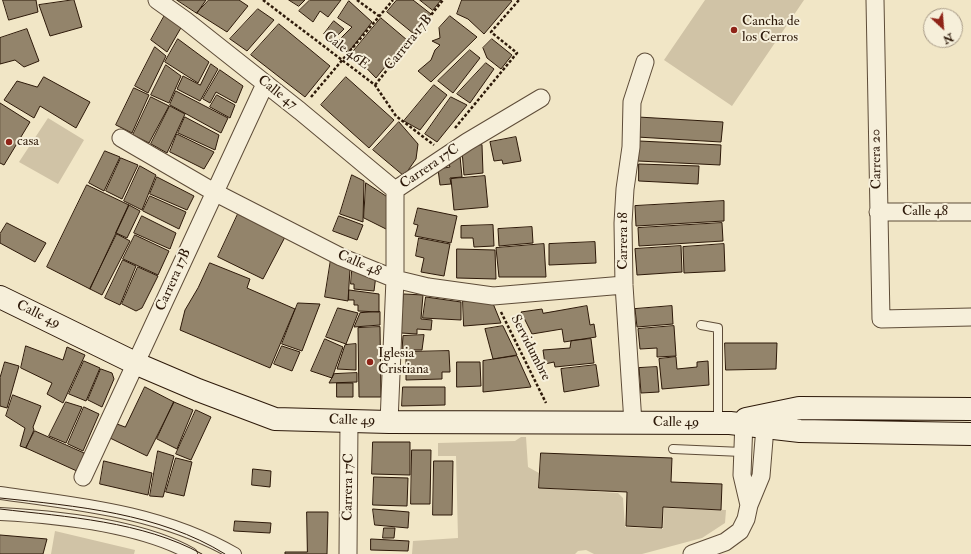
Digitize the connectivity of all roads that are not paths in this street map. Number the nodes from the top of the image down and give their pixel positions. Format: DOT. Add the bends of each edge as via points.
graph roads {
  1 [pos="157,0"];
  2 [pos="875,0"];
  3 [pos="645,62"];
  4 [pos="264,84"];
  5 [pos="541,98"];
  6 [pos="121,138"];
  7 [pos="395,190"];
  8 [pos="214,192"];
  9 [pos="878,212"];
  10 [pos="971,212"];
  11 [pos="395,279"];
  12 [pos="624,285"];
  13 [pos="0,297"];
  14 [pos="971,317"];
  15 [pos="701,325"];
  16 [pos="137,364"];
  17 [pos="908,408"];
  18 [pos="971,409"];
  19 [pos="350,421"];
  20 [pos="765,421"];
  21 [pos="389,422"];
  22 [pos="734,422"];
  23 [pos="633,423"];
  24 [pos="908,433"];
  25 [pos="971,434"];
  26 [pos="673,449"];
  27 [pos="742,452"];
  28 [pos="83,477"];
  29 [pos="0,493"];
  30 [pos="749,505"];
  31 [pos="0,514"];
  32 [pos="191,554"];
  33 [pos="235,554"];
  34 [pos="348,554"];
  35 [pos="692,554"];
  1 -- 4 [label="street, Calle 47" via="186,20"];
  2 -- 9 [label="street, Carrera 20"];
  3 -- 12 [label="street, Carrera 18" via="632,102 631,147 623,223"];
  4 -- 7 [label="street, Calle 47" via="300,110"];
  4 -- 8 [label="street, Carrera 17B"];
  5 -- 7 [label="street, Carrera 17C"];
  6 -- 8 [label="street, Calle 48"];
  7 -- 11 [label="street, Carrera 17C"];
  8 -- 11 [label="street, Calle 48" via="341,257"];
  8 -- 16 [label="street, Carrera 17B"];
  9 -- 10 [label="street, Calle 48"];
  9 -- 14 [label="street, Carrera 20" via="881,319"];
  11 -- 12 [label="street, Calle 48" via="493,296"];
  11 -- 21 [label="street, Carrera 17C"];
  12 -- 23 [label="street, Carrera 18"];
  13 -- 16 [label="main road, Calle 49"];
  15 -- 22 [label="lane" via="718,328"];
  16 -- 19 [label="main road, Calle 49" via="275,419"];
  16 -- 28 [label="street, Carrera 17B"];
  17 -- 18 [label="main road, Calle 49"];
  17 -- 20 [label="main road, Calle 49" via="799,408"];
  17 -- 24 [label="main road"];
  19 -- 21 [label="main road, Calle 49"];
  19 -- 34 [label="street, Carrera 17C"];
  20 -- 22 [label="main road, Calle 49"];
  20 -- 24 [label="main road, Calle 49" via="800,431"];
  20 -- 30 [label="street" via="760,476"];
  21 -- 23 [label="main road, Calle 49"];
  22 -- 23 [label="main road, Calle 49"];
  22 -- 27 [label="street"];
  24 -- 25 [label="main road, Calle 49"];
  26 -- 27 [label="lane"];
  27 -- 30 [label="street" via="742,475"];
  29 -- 33 [label="street" via="108,508 178,527"];
  30 -- 35 [label="street" via="740,531 725,542"];
  31 -- 32 [label="street" via="88,523 146,536 177,546"];
}
